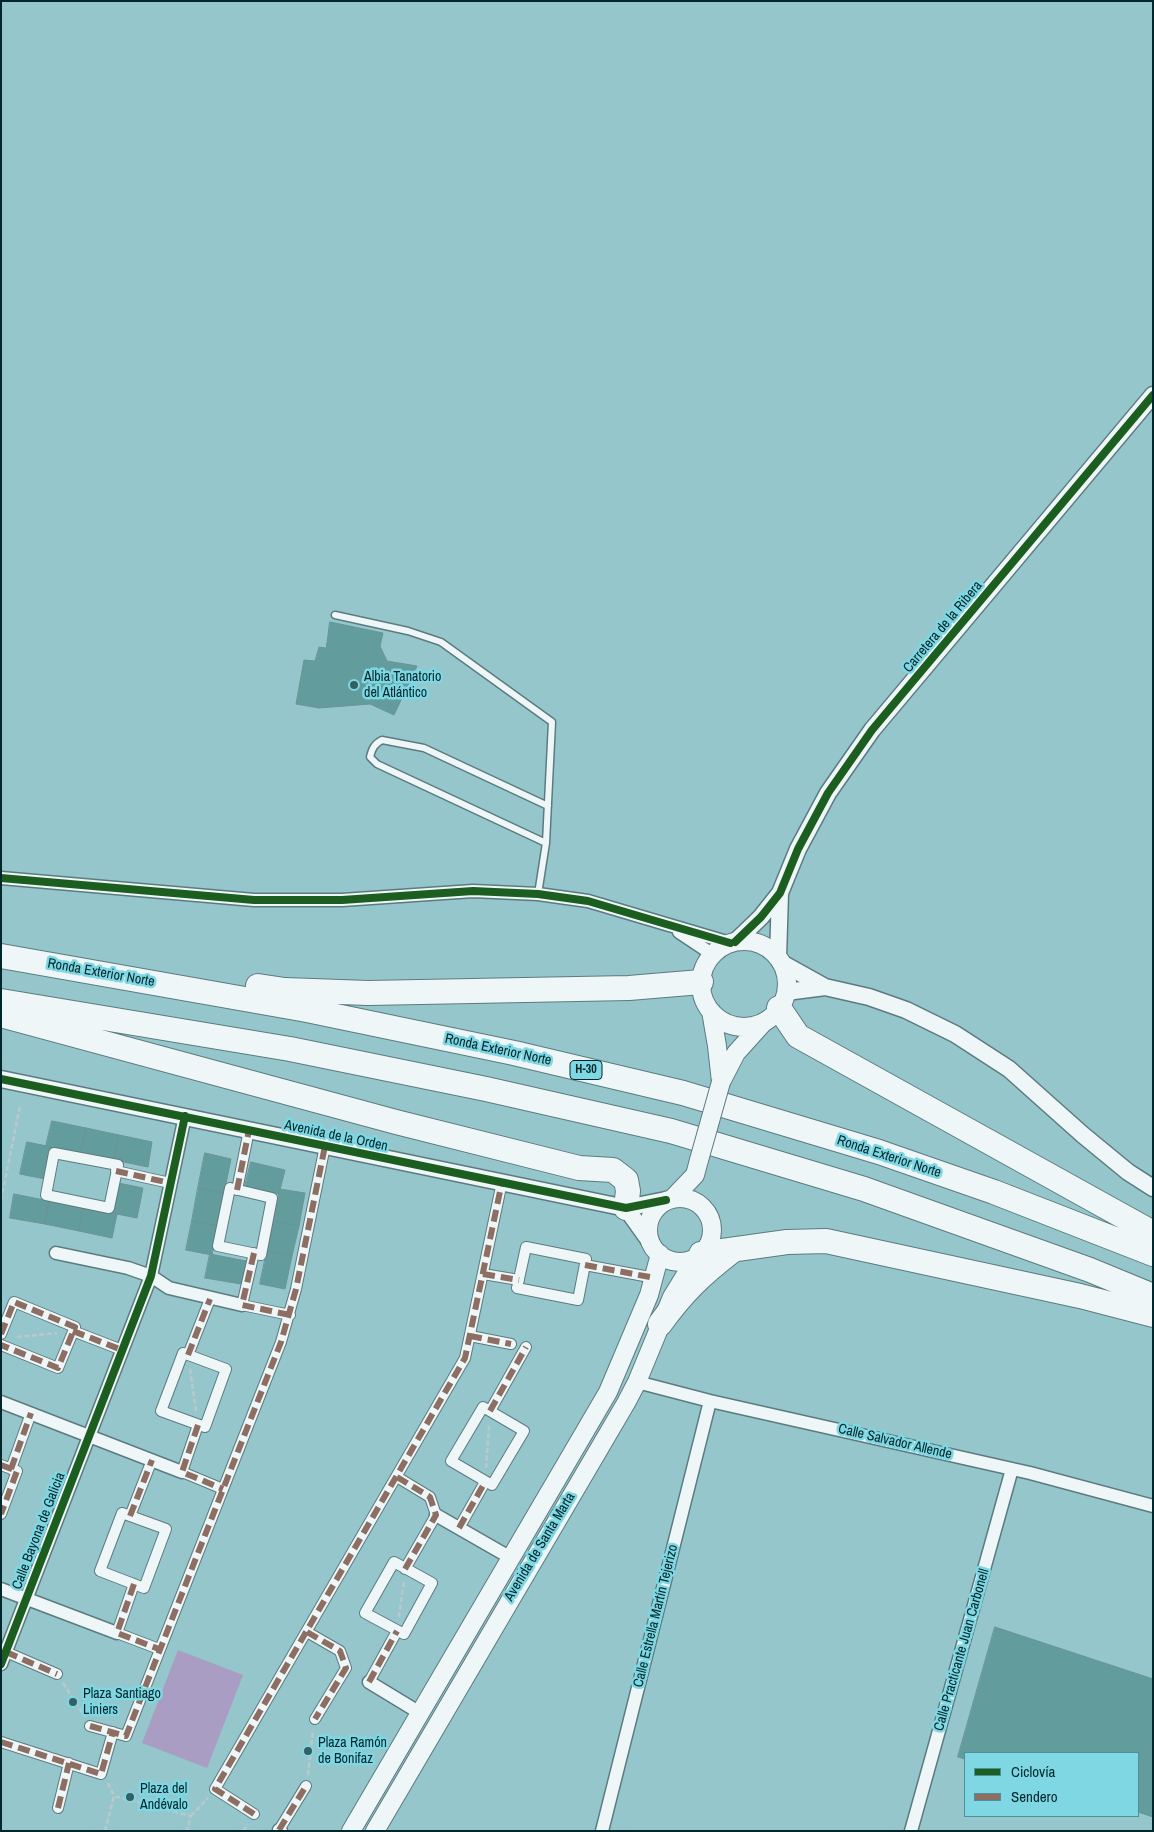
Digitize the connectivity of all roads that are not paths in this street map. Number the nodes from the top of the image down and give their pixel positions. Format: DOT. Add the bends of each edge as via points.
graph roads {
  1 [pos="1153,395"];
  2 [pos="335,615"];
  3 [pos="548,806"];
  4 [pos="546,843"];
  5 [pos="1,878"];
  6 [pos="780,893"];
  7 [pos="538,894"];
  8 [pos="671,926"];
  9 [pos="733,943"];
  10 [pos="712,954"];
  11 [pos="1,956"];
  12 [pos="779,960"];
  13 [pos="40,962"];
  14 [pos="701,982"];
  15 [pos="825,987"];
  16 [pos="1,1001"];
  17 [pos="776,1007"];
  18 [pos="711,1012"];
  19 [pos="1,1015"];
  20 [pos="1,1079"];
  21 [pos="720,1082"];
  22 [pos="185,1116"];
  23 [pos="249,1130"];
  24 [pos="326,1146"];
  25 [pos="697,1167"];
  26 [pos="116,1171"];
  27 [pos="502,1182"];
  28 [pos="170,1183"];
  29 [pos="1153,1188"];
  30 [pos="237,1190"];
  31 [pos="669,1200"];
  32 [pos="701,1205"];
  33 [pos="626,1208"];
  34 [pos="1153,1233"];
  35 [pos="655,1249"];
  36 [pos="733,1250"];
  37 [pos="56,1253"];
  38 [pos="254,1253"];
  39 [pos="1153,1254"];
  40 [pos="698,1256"];
  41 [pos="585,1265"];
  42 [pos="483,1274"];
  43 [pos="151,1276"];
  44 [pos="654,1278"];
  45 [pos="519,1280"];
  46 [pos="1153,1296"];
  47 [pos="210,1299"];
  48 [pos="242,1305"];
  49 [pos="290,1315"];
  50 [pos="1153,1315"];
  51 [pos="660,1324"];
  52 [pos="73,1331"];
  53 [pos="6,1336"];
  54 [pos="470,1336"];
  55 [pos="511,1344"];
  56 [pos="1,1345"];
  57 [pos="526,1347"];
  58 [pos="122,1350"];
  59 [pos="188,1354"];
  60 [pos="637,1382"];
  61 [pos="710,1400"];
  62 [pos="1,1402"];
  63 [pos="490,1410"];
  64 [pos="31,1413"];
  65 [pos="198,1425"];
  66 [pos="89,1436"];
  67 [pos="152,1460"];
  68 [pos="6,1467"];
  69 [pos="1012,1469"];
  70 [pos="182,1472"];
  71 [pos="397,1477"];
  72 [pos="485,1482"];
  73 [pos="223,1489"];
  74 [pos="1153,1506"];
  75 [pos="1,1514"];
  76 [pos="436,1515"];
  77 [pos="130,1516"];
  78 [pos="459,1528"];
  79 [pos="511,1558"];
  80 [pos="405,1569"];
  81 [pos="134,1584"];
  82 [pos="1,1589"];
  83 [pos="26,1599"];
  84 [pos="397,1631"];
  85 [pos="307,1632"];
  86 [pos="117,1633"];
  87 [pos="159,1649"];
  88 [pos="4,1658"];
  89 [pos="57,1674"];
  90 [pos="369,1682"];
  91 [pos="420,1713"];
  92 [pos="315,1719"];
  93 [pos="90,1726"];
  94 [pos="113,1732"];
  95 [pos="1,1742"];
  96 [pos="69,1763"];
  97 [pos="306,1786"];
  98 [pos="58,1808"];
  99 [pos="254,1814"];
  100 [pos="280,1830"];
  101 [pos="351,1831"];
  102 [pos="375,1831"];
  103 [pos="602,1831"];
  104 [pos="911,1831"];
  1 -- 6 [label="street, Carretera de la Ribera" via="872,730 828,792 798,849"];
  2 -- 3 [label="lane" via="408,631 441,642 552,722"];
  3 -- 4 [label="lane"];
  3 -- 4 [label="lane" via="424,748 382,740 372,750 370,758 377,764"];
  4 -- 7 [label="lane"];
  5 -- 7 [label="street" via="254,900 342,900 474,891"];
  6 -- 9 [label="street" via="761,917"];
  6 -- 12 [label="street"];
  7 -- 8 [label="street" via="588,902"];
  8 -- 9 [label="street"];
  8 -- 10 [label="street"];
  9 -- 10 [label="main road"];
  9 -- 12 [label="main road" via="747,941 759,944"];
  10 -- 14 [label="main road" via="702,972"];
  11 -- 13 [label="highway, Ronda Exterior Norte / H-30"];
  12 -- 15 [label="street"];
  12 -- 17 [label="main road" via="787,980"];
  13 -- 14 [label="highway" via="193,976 286,990 368,994 629,988"];
  13 -- 39 [label="highway, Ronda Exterior Norte / H-30" via="316,1012 514,1053 683,1093 878,1152 994,1192"];
  14 -- 18 [label="main road" via="705,1003"];
  15 -- 17 [label="street"];
  15 -- 29 [label="street" via="906,1010 955,1034 1009,1069 1083,1135"];
  16 -- 46 [label="highway" via="290,1049 671,1131 864,1190 1090,1270"];
  17 -- 18 [label="main road" via="750,1026 722,1021"];
  17 -- 21 [label="main road" via="736,1053"];
  17 -- 34 [label="highway" via="798,1036"];
  18 -- 21 [label="main road"];
  19 -- 33 [label="highway" via="396,1122 579,1168 613,1170 626,1180"];
  20 -- 22 [label="street, Avenida de la Orden"];
  21 -- 25 [label="main road, bridge"];
  22 -- 23 [label="street, Avenida de la Orden"];
  22 -- 28 [label="street, Calle Bayona de Galicia"];
  23 -- 24 [label="street, Avenida de la Orden"];
  23 -- 30 [label="street"];
  24 -- 27 [label="street, Avenida de la Orden"];
  24 -- 49 [label="street"];
  25 -- 31 [label="main road"];
  25 -- 32 [label="main road"];
  26 -- 26 [label="street" via="118,1165 54,1153 46,1195 109,1208"];
  26 -- 28 [label="street"];
  27 -- 33 [label="street, Avenida de la Orden"];
  27 -- 42 [label="street"];
  28 -- 43 [label="street, Calle Bayona de Galicia"];
  30 -- 38 [label="street" via="272,1198 261,1254"];
  30 -- 38 [label="street" via="230,1188 218,1246"];
  31 -- 32 [label="main road" via="689,1199"];
  31 -- 33 [label="street, Avenida de la Orden"];
  31 -- 35 [label="main road" via="657,1207 650,1217 648,1230"];
  32 -- 40 [label="main road" via="709,1216 712,1230 709,1243"];
  33 -- 35 [label="street"];
  35 -- 40 [label="main road" via="671,1260 683,1262"];
  35 -- 44 [label="main road, Avenida de Santa Marta"];
  36 -- 40 [label="highway"];
  36 -- 50 [label="highway" via="787,1242 826,1242 1080,1296"];
  36 -- 51 [label="highway" via="703,1273"];
  37 -- 43 [label="street"];
  38 -- 48 [label="street"];
  40 -- 51 [label="main road, Avenida de Santa Marta" via="672,1297"];
  41 -- 44 [label="street"];
  41 -- 45 [label="street" via="586,1259 526,1247"];
  41 -- 45 [label="street" via="578,1300 518,1288"];
  42 -- 45 [label="street"];
  42 -- 54 [label="street"];
  43 -- 47 [label="street" via="169,1288"];
  43 -- 58 [label="street, Calle Bayona de Galicia"];
  44 -- 79 [label="main road, Avenida de Santa Marta" via="608,1392"];
  47 -- 48 [label="street"];
  47 -- 59 [label="street"];
  48 -- 49 [label="street"];
  49 -- 73 [label="street"];
  51 -- 60 [label="main road, Avenida de Santa Marta"];
  52 -- 53 [label="street" via="75,1327 14,1302"];
  52 -- 56 [label="street" via="58,1368"];
  52 -- 58 [label="street"];
  54 -- 55 [label="street"];
  54 -- 71 [label="street" via="465,1358"];
  57 -- 63 [label="street"];
  58 -- 66 [label="street, Calle Bayona de Galicia"];
  59 -- 65 [label="street" via="183,1353 161,1411"];
  59 -- 65 [label="street" via="226,1369 205,1427"];
  60 -- 61 [label="street, Calle Salvador Allende"];
  60 -- 102 [label="main road, Avenida de Santa Marta"];
  61 -- 69 [label="street, Calle Salvador Allende"];
  61 -- 103 [label="street, Calle Estrella Martín Tejerizo"];
  62 -- 64 [label="street"];
  63 -- 72 [label="street" via="483,1407 451,1461"];
  63 -- 72 [label="street" via="524,1431 492,1485"];
  64 -- 66 [label="street"];
  64 -- 68 [label="street"];
  65 -- 70 [label="street"];
  66 -- 67 [label="street"];
  66 -- 83 [label="street, Calle Bayona de Galicia"];
  67 -- 70 [label="street"];
  67 -- 77 [label="street"];
  68 -- 75 [label="street" via="17,1471"];
  69 -- 74 [label="street, Calle Salvador Allende"];
  69 -- 104 [label="street, Calle Practicante Juan Carbonell"];
  70 -- 73 [label="street"];
  71 -- 76 [label="street" via="430,1497"];
  71 -- 85 [label="street"];
  72 -- 78 [label="street"];
  73 -- 87 [label="street"];
  76 -- 78 [label="street"];
  76 -- 80 [label="street"];
  77 -- 81 [label="street" via="122,1513 100,1571"];
  77 -- 81 [label="street" via="166,1529 144,1588"];
  78 -- 79 [label="street"];
  79 -- 91 [label="main road, Avenida de Santa Marta"];
  80 -- 84 [label="street" via="432,1584 404,1634"];
  80 -- 84 [label="street" via="394,1562 365,1613"];
  81 -- 86 [label="street"];
  82 -- 83 [label="street, Calle Bayona de Galicia"];
  83 -- 86 [label="street, Calle Bayona de Galicia"];
  83 -- 88 [label="street, Calle Bayona de Galicia"];
  84 -- 90 [label="street"];
  85 -- 92 [label="street" via="340,1651 346,1668"];
  85 -- 99 [label="street" via="215,1789"];
  86 -- 87 [label="street"];
  87 -- 94 [label="street" via="126,1736"];
  88 -- 89 [label="street"];
  90 -- 91 [label="street"];
  91 -- 101 [label="main road, Avenida de Santa Marta"];
  93 -- 94 [label="street"];
  94 -- 96 [label="street" via="101,1774"];
  95 -- 96 [label="street"];
  96 -- 98 [label="street"];
  97 -- 100 [label="street"];
}
